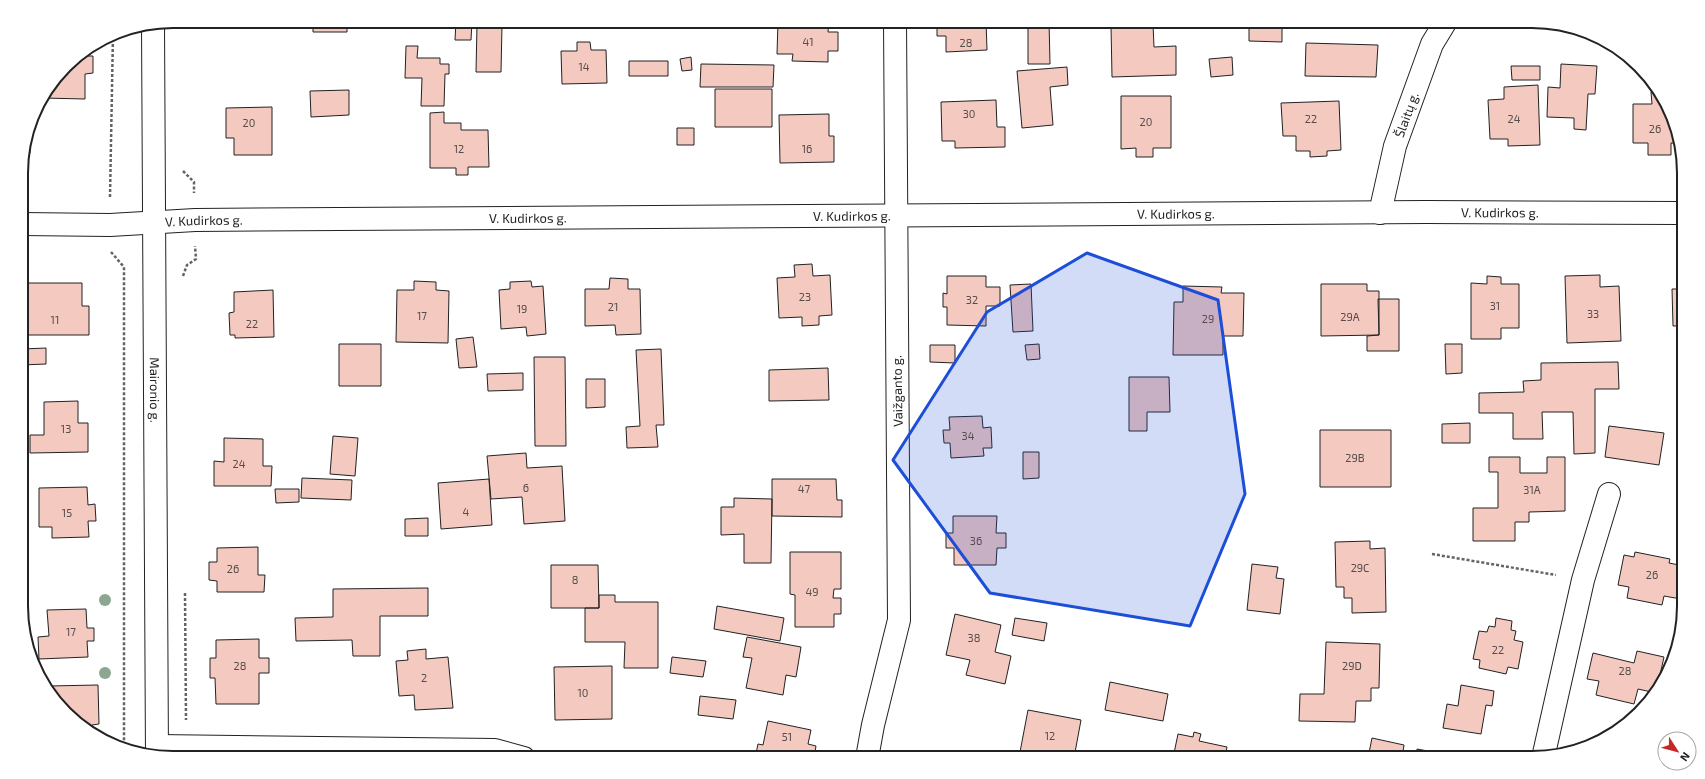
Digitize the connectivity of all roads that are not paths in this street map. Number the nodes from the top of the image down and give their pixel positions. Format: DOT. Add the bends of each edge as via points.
graph roads {
  1 [pos="895,28"];
  2 [pos="1442,28"];
  3 [pos="153,29"];
  4 [pos="1677,213"];
  5 [pos="1380,214"];
  6 [pos="895,216"];
  7 [pos="154,222"];
  8 [pos="28,224"];
  9 [pos="1609,494"];
  10 [pos="157,750"];
  11 [pos="499,751"];
  12 [pos="868,751"];
  13 [pos="1545,751"];
  1 -- 6 [label="street, Vaižganto g."];
  2 -- 5 [label="street, Šlaitų g." via="1432,44 1395,146"];
  3 -- 7 [label="street, Maironio g."];
  4 -- 5 [label="street, V. Kudirkos g."];
  5 -- 6 [label="street, V. Kudirkos g."];
  6 -- 7 [label="street, V. Kudirkos g."];
  6 -- 12 [label="street, Vaižganto g." via="899,620"];
  7 -- 8 [label="street, V. Kudirkos g." via="110,225"];
  7 -- 10 [label="street, Maironio g."];
  9 -- 13 [label="street" via="1583,580"];
  10 -- 11 [label="street" via="186,747"];
}
